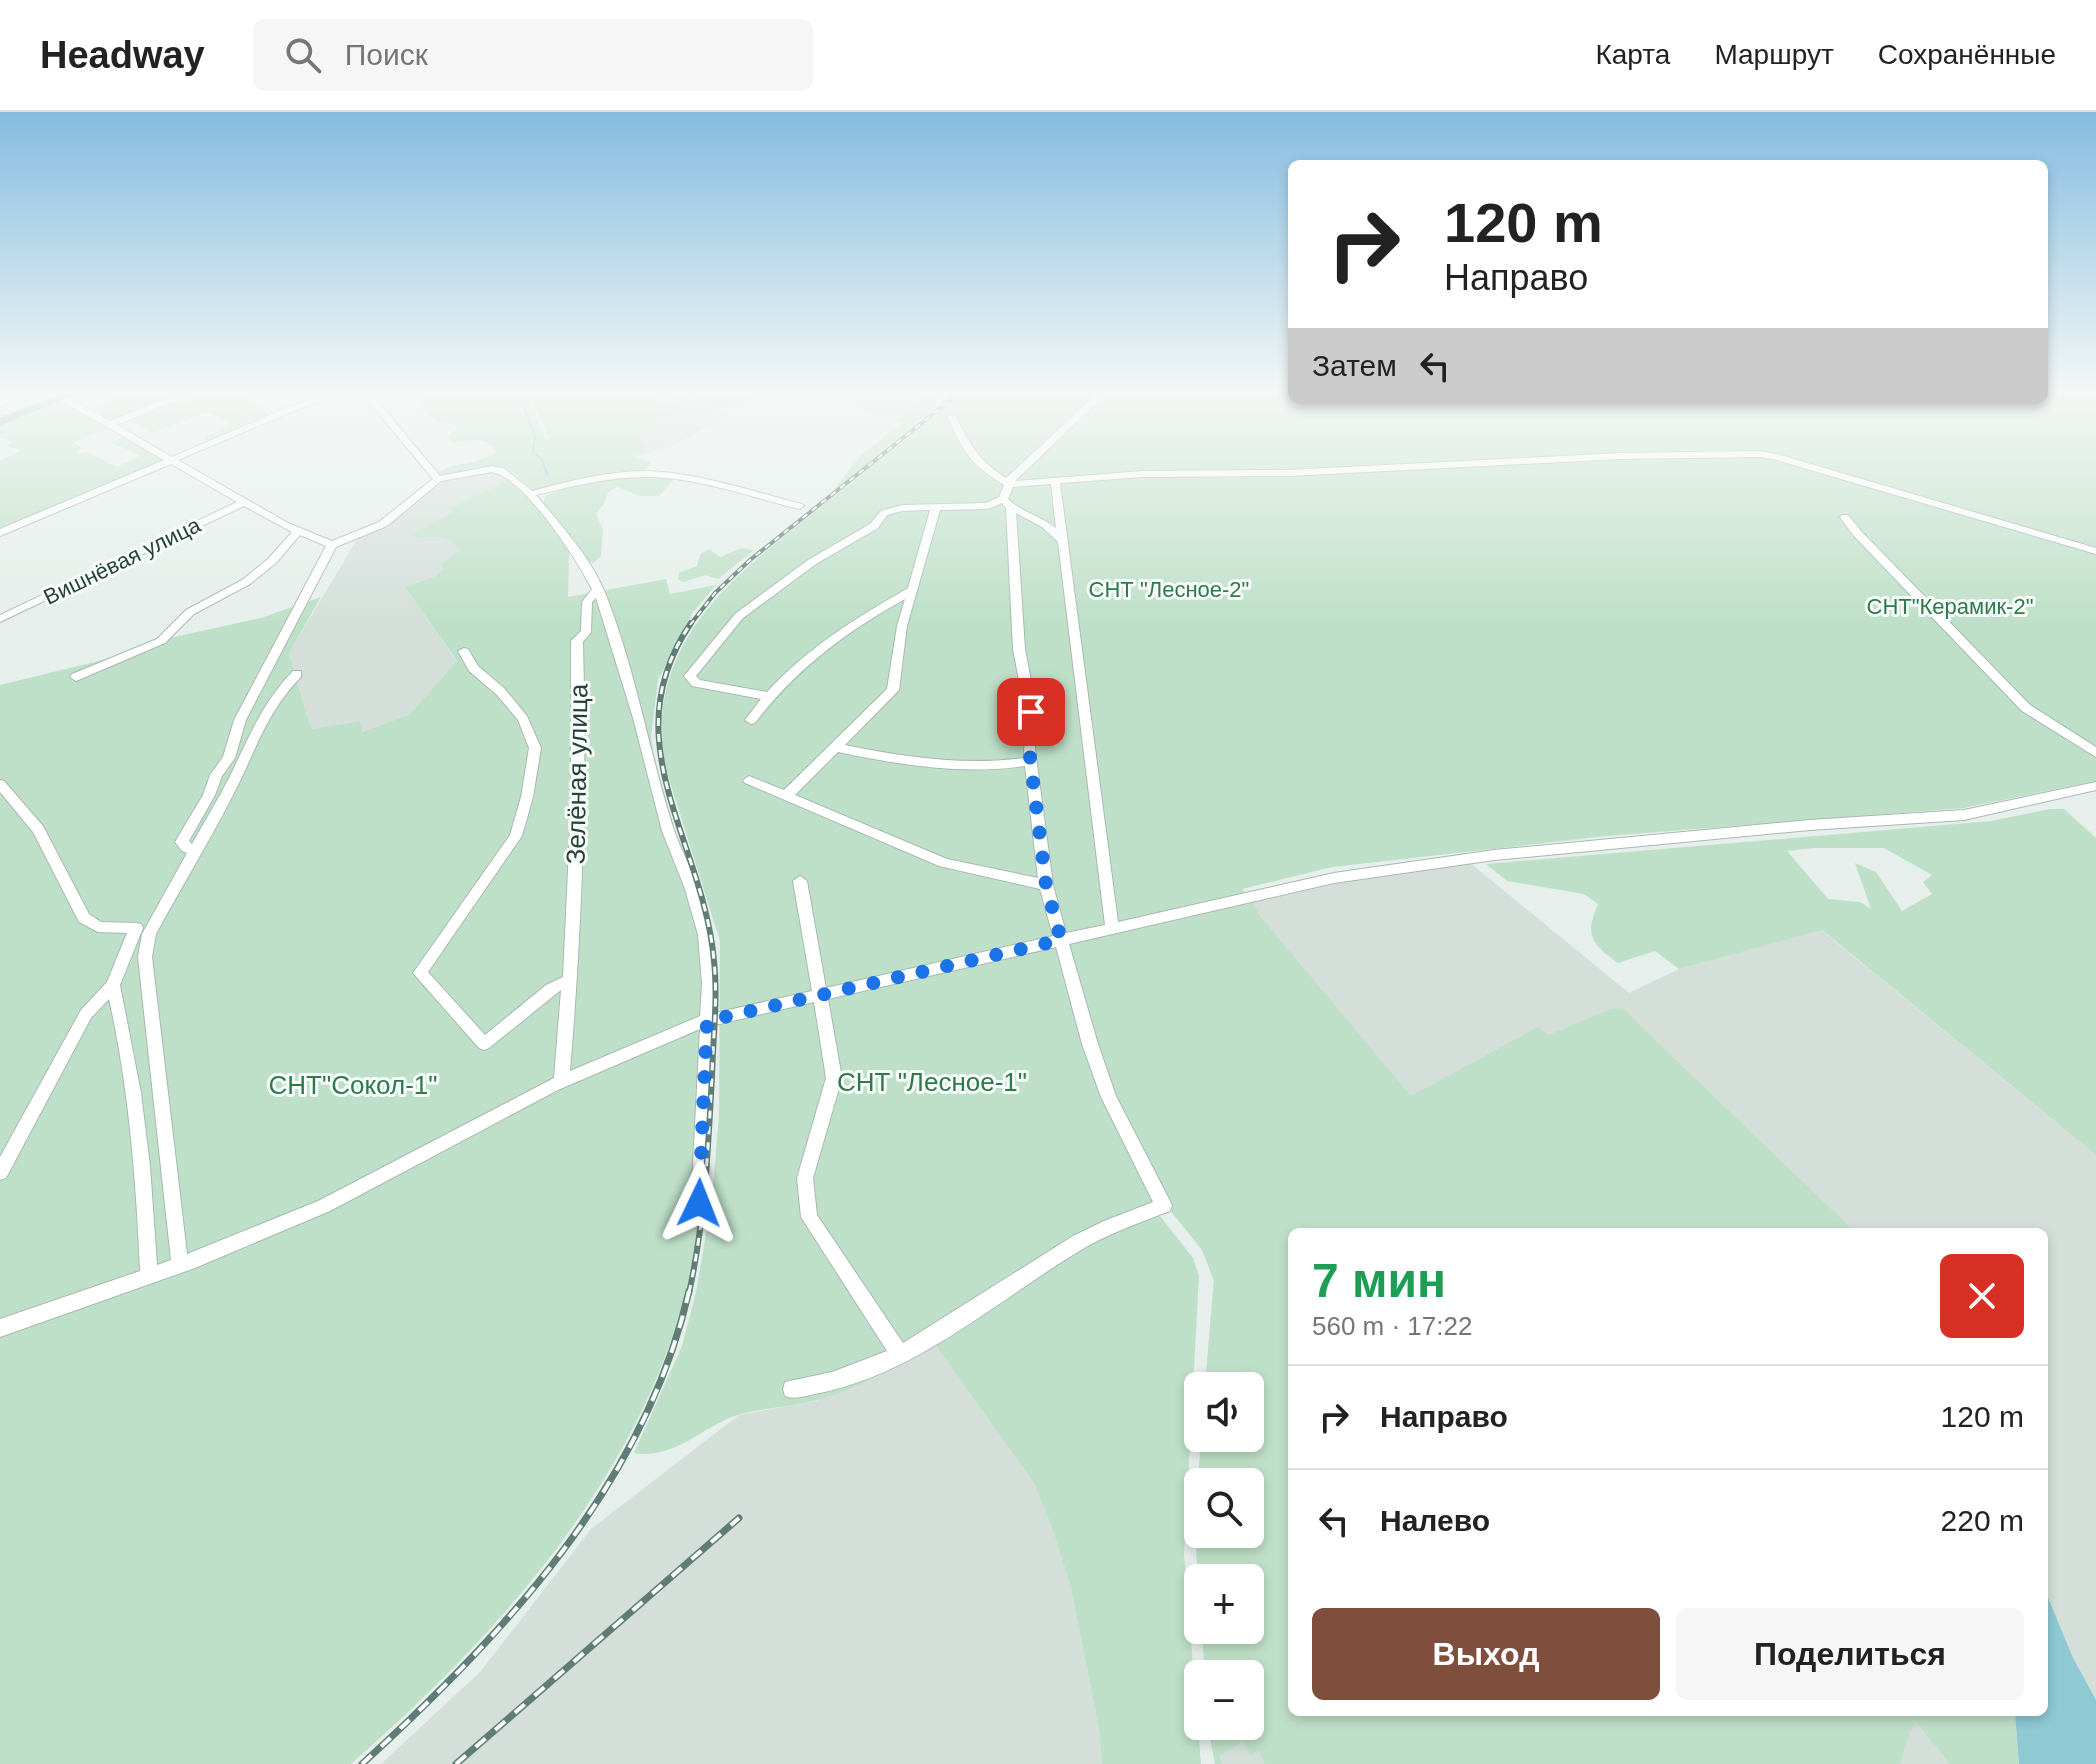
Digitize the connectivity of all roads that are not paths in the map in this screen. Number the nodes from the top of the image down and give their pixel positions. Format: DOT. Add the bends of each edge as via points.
graph roads {
  1 [pos="150,468"];
  2 [pos="186,468"];
  3 [pos="429,468"];
  4 [pos="983,468"];
  5 [pos="1022,468"];
  6 [pos="1385,468"];
  7 [pos="1815,468"];
  8 [pos="438,479"];
  9 [pos="1055,481"];
  10 [pos="1009,484"];
  11 [pos="530,494"];
  12 [pos="243,503"];
  13 [pos="1007,503"];
  14 [pos="799,506"];
  15 [pos="936,508"];
  16 [pos="1845,517"];
  17 [pos="298,532"];
  18 [pos="0,533"];
  19 [pos="1062,541"];
  20 [pos="332,545"];
  21 [pos="2096,551"];
  22 [pos="597,589"];
  23 [pos="914,589"];
  24 [pos="0,619"];
  25 [pos="464,651"];
  26 [pos="297,674"];
  27 [pos="76,677"];
  28 [pos="768,696"];
  29 [pos="751,720"];
  30 [pos="835,747"];
  31 [pos="2096,753"];
  32 [pos="1031,761"];
  33 [pos="749,780"];
  34 [pos="0,784"];
  35 [pos="2096,786"];
  36 [pos="787,795"];
  37 [pos="196,849"];
  38 [pos="800,881"];
  39 [pos="1046,885"];
  40 [pos="1112,929"];
  41 [pos="1061,940"];
  42 [pos="571,979"];
  43 [pos="113,985"];
  44 [pos="821,995"];
  45 [pos="707,1021"];
  46 [pos="561,1082"];
  47 [pos="0,1173"];
  48 [pos="696,1210"];
  49 [pos="180,1265"];
  50 [pos="149,1276"];
  51 [pos="0,1328"];
  52 [pos="900,1355"];
  53 [pos="792,1389"];
  1 -- 18 [label="street"];
  2 -- 12 [label="street"];
  3 -- 8 [label="street"];
  4 -- 10 [label="street"];
  5 -- 10 [label="street"];
  6 -- 9 [label="street"];
  7 -- 21 [label="street"];
  8 -- 11 [label="street" via="492,469"];
  8 -- 20 [label="street" via="383,524"];
  9 -- 10 [label="street"];
  9 -- 19 [label="street"];
  10 -- 13 [label="street"];
  11 -- 14 [label="street" via="594,478 648,474"];
  11 -- 22 [label="street" via="579,555"];
  12 -- 17 [label="street"];
  12 -- 24 [label="street, Вишнёвая улица"];
  13 -- 15 [label="street"];
  13 -- 19 [label="street" via="1054,529"];
  13 -- 32 [label="street" via="1019,649 1031,712"];
  15 -- 23 [label="street"];
  15 -- 28 [label="street" via="884,513 874,526 812,562 739,616 690,676 696,683"];
  16 -- 31 [label="street" via="2026,708"];
  17 -- 20 [label="street"];
  17 -- 27 [label="street" via="264,568 190,612 161,641"];
  19 -- 40 [label="street"];
  20 -- 37 [label="street" via="240,720 229,758 182,842"];
  22 -- 42 [label="street, Зелёная улица" via="587,602 586,632 577,641 580,724"];
  22 -- 45 [label="street" via="668,831 699,910 709,984"];
  23 -- 28 [label="street" via="817,648"];
  23 -- 30 [label="street" via="902,626 893,690"];
  25 -- 42 [label="street" via="473,668 523,719 535,748 516,836 420,973 484,1044"];
  26 -- 37 [label="street" via="245,751"];
  28 -- 29 [label="street"];
  30 -- 32 [label="street" via="966,767"];
  30 -- 36 [label="street"];
  32 -- 39 [label="street"];
  33 -- 36 [label="street"];
  34 -- 43 [label="street" via="38,829 84,918 98,927 136,928"];
  35 -- 40 [label="street" via="1964,815 1779,828 1399,867"];
  36 -- 39 [label="street" via="944,863"];
  37 -- 49 [label="street" via="149,934 145,957"];
  38 -- 44 [label="street"];
  39 -- 41 [label="street"];
  40 -- 41 [label="street"];
  41 -- 44 [label="street"];
  41 -- 52 [label="street" via="1109,1097 1164,1206 1081,1241"];
  42 -- 46 [label="street, Зелёная улица"];
  43 -- 47 [label="street" via="86,1014"];
  43 -- 50 [label="street" via="128,1042 142,1142"];
  44 -- 45 [label="street"];
  44 -- 52 [label="street" via="834,1078 805,1178 809,1217"];
  45 -- 46 [label="street" via="674,1030"];
  45 -- 48 [label="street"];
  46 -- 49 [label="street" via="324,1206"];
  49 -- 50 [label="street"];
  50 -- 51 [label="street"];
  52 -- 53 [label="street" via="825,1385"];
}
